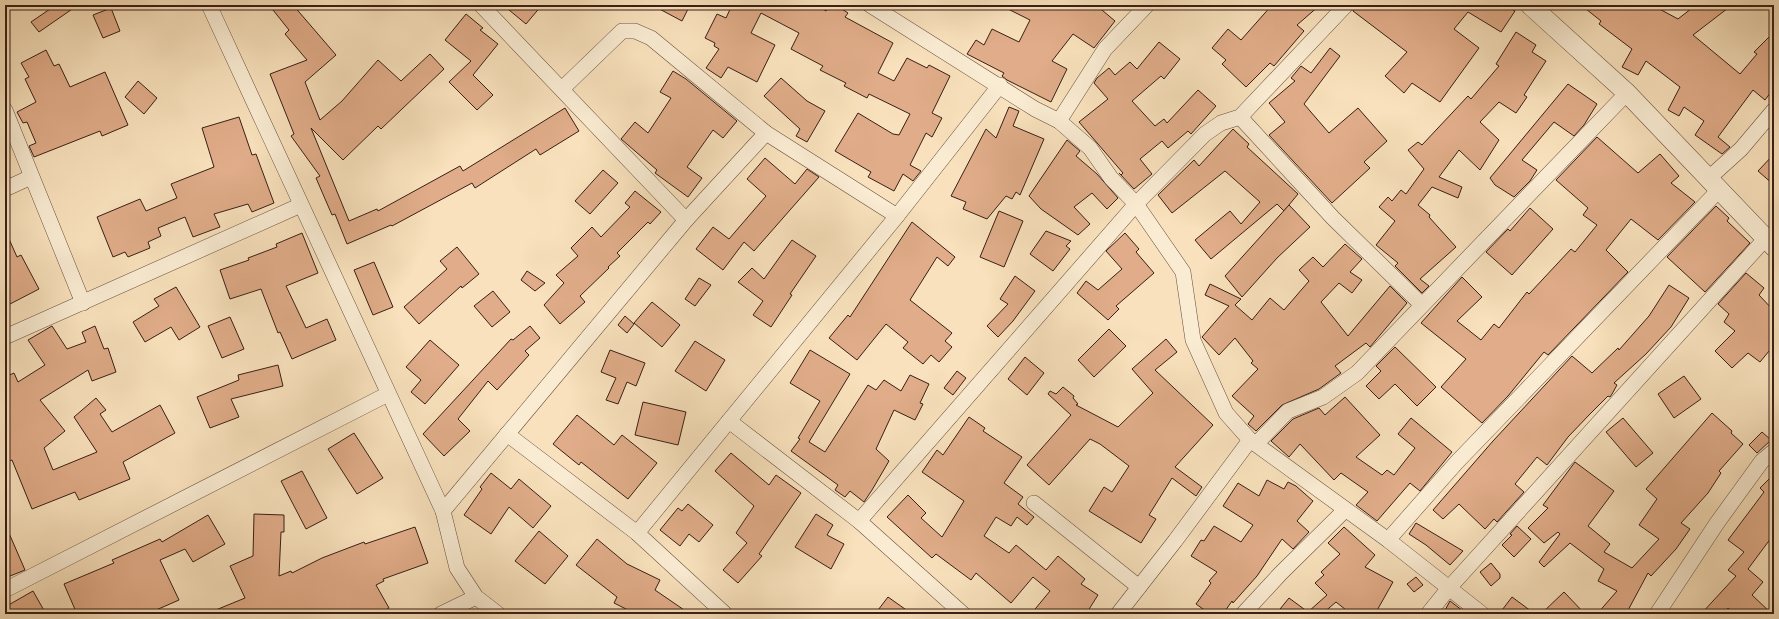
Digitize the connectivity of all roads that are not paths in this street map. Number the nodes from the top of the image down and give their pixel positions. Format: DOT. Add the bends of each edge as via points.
graph roads {
  1 [pos="209,5"];
  2 [pos="481,5"];
  3 [pos="870,5"];
  4 [pos="1148,5"];
  5 [pos="1346,5"];
  6 [pos="1530,5"];
  7 [pos="1000,85"];
  8 [pos="562,89"];
  9 [pos="1627,93"];
  10 [pos="5,110"];
  11 [pos="1774,110"];
  12 [pos="1240,117"];
  13 [pos="1059,121"];
  14 [pos="766,133"];
  15 [pos="31,177"];
  16 [pos="1714,184"];
  17 [pos="5,189"];
  18 [pos="1136,204"];
  19 [pos="301,205"];
  20 [pos="897,216"];
  21 [pos="686,220"];
  22 [pos="1770,242"];
  23 [pos="83,303"];
  24 [pos="1422,305"];
  25 [pos="5,337"];
  26 [pos="388,394"];
  27 [pos="729,421"];
  28 [pos="507,434"];
  29 [pos="1253,442"];
  30 [pos="1774,451"];
  31 [pos="1034,503"];
  32 [pos="1345,510"];
  33 [pos="442,511"];
  34 [pos="859,521"];
  35 [pos="637,533"];
  36 [pos="1388,540"];
  37 [pos="1140,586"];
  38 [pos="1449,588"];
  39 [pos="5,590"];
  40 [pos="476,596"];
  41 [pos="441,614"];
  42 [pos="498,614"];
  43 [pos="725,614"];
  44 [pos="963,614"];
  45 [pos="1118,614"];
  46 [pos="1243,614"];
  47 [pos="1428,614"];
  48 [pos="1482,614"];
  49 [pos="1657,614"];
  1 -- 19 [label="street"];
  2 -- 8 [label="street"];
  3 -- 7 [label="street"];
  4 -- 13 [label="street" via="1105,49"];
  5 -- 12 [label="street"];
  6 -- 9 [label="street"];
  7 -- 13 [label="street" via="1035,109"];
  7 -- 20 [label="street"];
  8 -- 14 [label="street" via="622,31 634,31 651,38"];
  8 -- 21 [label="street"];
  9 -- 16 [label="street"];
  9 -- 24 [label="street"];
  10 -- 15 [label="street"];
  11 -- 16 [label="street"];
  12 -- 18 [label="street" via="1221,123 1205,134"];
  12 -- 24 [label="street" via="1333,218"];
  13 -- 18 [label="street" via="1090,148 1111,178"];
  14 -- 20 [label="street"];
  14 -- 21 [label="street"];
  15 -- 17 [label="street"];
  15 -- 23 [label="street"];
  16 -- 22 [label="street"];
  16 -- 36 [label="street"];
  18 -- 29 [label="street" via="1183,272 1193,340 1226,413"];
  18 -- 34 [label="street"];
  19 -- 23 [label="street"];
  19 -- 26 [label="street"];
  20 -- 27 [label="street"];
  21 -- 28 [label="street"];
  22 -- 38 [label="street"];
  23 -- 25 [label="street"];
  24 -- 29 [label="street" via="1357,372 1323,397 1288,411"];
  26 -- 33 [label="street"];
  26 -- 39 [label="street"];
  27 -- 34 [label="street"];
  27 -- 35 [label="street"];
  28 -- 33 [label="street"];
  28 -- 35 [label="street"];
  29 -- 32 [label="street"];
  29 -- 37 [label="street"];
  30 -- 49 [label="street" via="1762,461"];
  31 -- 37 [label="street"];
  32 -- 36 [label="street"];
  32 -- 46 [label="street" via="1281,572"];
  33 -- 40 [label="street" via="457,568"];
  34 -- 44 [label="street"];
  35 -- 43 [label="street"];
  36 -- 38 [label="street"];
  37 -- 45 [label="street"];
  38 -- 47 [label="street"];
  38 -- 48 [label="street"];
  40 -- 41 [label="street"];
  40 -- 42 [label="street"];
}
